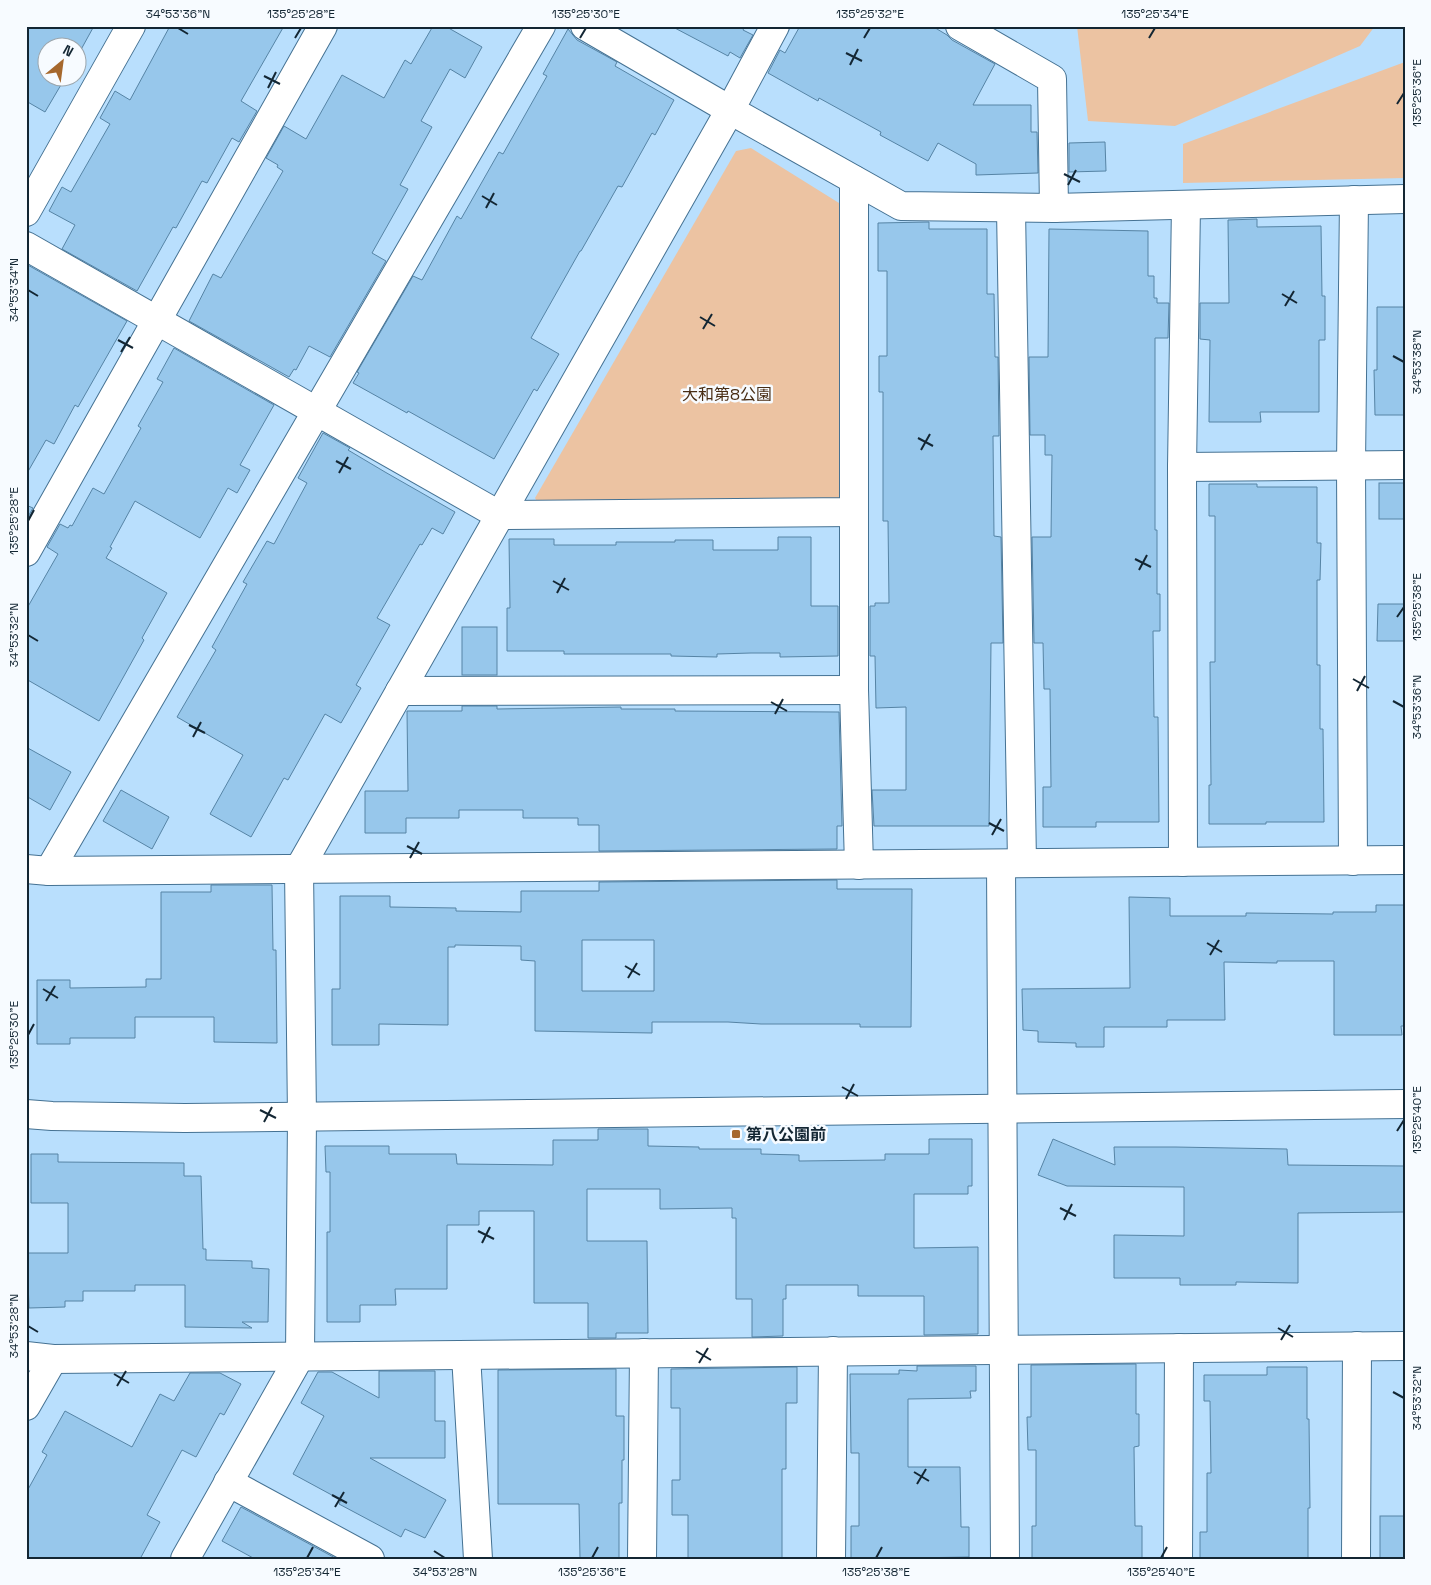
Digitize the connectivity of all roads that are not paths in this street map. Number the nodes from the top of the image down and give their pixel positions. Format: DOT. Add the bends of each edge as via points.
graph roads {
  1 [pos="131,26"];
  2 [pos="323,26"];
  3 [pos="541,26"];
  4 [pos="585,26"];
  5 [pos="775,26"];
  6 [pos="960,26"];
  7 [pos="730,110"];
  8 [pos="854,180"];
  9 [pos="1405,199"];
  10 [pos="1354,200"];
  11 [pos="1186,205"];
  12 [pos="1054,208"];
  13 [pos="1011,209"];
  14 [pos="26,212"];
  15 [pos="26,246"];
  16 [pos="157,321"];
  17 [pos="317,411"];
  18 [pos="1405,464"];
  19 [pos="1351,466"];
  20 [pos="1182,467"];
  21 [pos="854,512"];
  22 [pos="499,515"];
  23 [pos="26,552"];
  24 [pos="854,690"];
  25 [pos="400,691"];
  26 [pos="1405,860"];
  27 [pos="1353,861"];
  28 [pos="1183,862"];
  29 [pos="1011,863"];
  30 [pos="859,865"];
  31 [pos="299,869"];
  32 [pos="38,870"];
  33 [pos="1405,1104"];
  34 [pos="1002,1108"];
  35 [pos="26,1114"];
  36 [pos="302,1117"];
  37 [pos="1357,1346"];
  38 [pos="1405,1346"];
  39 [pos="1179,1348"];
  40 [pos="1004,1350"];
  41 [pos="833,1351"];
  42 [pos="644,1354"];
  43 [pos="466,1355"];
  44 [pos="26,1356"];
  45 [pos="300,1356"];
  46 [pos="53,1359"];
  47 [pos="26,1406"];
  48 [pos="228,1482"];
  49 [pos="185,1559"];
  50 [pos="370,1559"];
  51 [pos="478,1559"];
  52 [pos="642,1559"];
  53 [pos="831,1559"];
  54 [pos="1006,1559"];
  55 [pos="1178,1559"];
  56 [pos="1356,1559"];
  1 -- 14 [label="street"];
  2 -- 16 [label="street"];
  3 -- 17 [label="street"];
  4 -- 7 [label="street"];
  5 -- 7 [label="street"];
  6 -- 12 [label="street" via="1052,79"];
  7 -- 8 [label="street"];
  7 -- 22 [label="street"];
  8 -- 13 [label="street" via="901,206"];
  8 -- 21 [label="street"];
  9 -- 10 [label="street"];
  10 -- 11 [label="street"];
  10 -- 19 [label="street"];
  11 -- 12 [label="street"];
  11 -- 20 [label="street"];
  12 -- 13 [label="street"];
  13 -- 29 [label="street"];
  15 -- 16 [label="street"];
  16 -- 17 [label="street"];
  16 -- 23 [label="street"];
  17 -- 22 [label="street"];
  17 -- 32 [label="street"];
  18 -- 19 [label="street"];
  19 -- 20 [label="street"];
  19 -- 27 [label="street"];
  20 -- 28 [label="street"];
  21 -- 22 [label="street"];
  21 -- 24 [label="street"];
  22 -- 25 [label="street"];
  24 -- 25 [label="street"];
  24 -- 30 [label="street"];
  25 -- 31 [label="street"];
  26 -- 27 [label="street"];
  27 -- 28 [label="street"];
  28 -- 29 [label="street"];
  29 -- 30 [label="street"];
  29 -- 34 [label="street"];
  30 -- 31 [label="street"];
  31 -- 32 [label="street"];
  31 -- 36 [label="street"];
  33 -- 34 [label="street"];
  34 -- 36 [label="street"];
  34 -- 40 [label="street"];
  35 -- 36 [label="street"];
  36 -- 45 [label="street"];
  37 -- 38 [label="street"];
  37 -- 39 [label="street"];
  37 -- 56 [label="street"];
  39 -- 40 [label="street"];
  39 -- 55 [label="street"];
  40 -- 41 [label="street"];
  40 -- 54 [label="street"];
  41 -- 42 [label="street"];
  41 -- 53 [label="street"];
  42 -- 43 [label="street"];
  42 -- 52 [label="street"];
  43 -- 45 [label="street"];
  43 -- 51 [label="street"];
  44 -- 46 [label="street"];
  45 -- 46 [label="street"];
  45 -- 48 [label="street"];
  46 -- 47 [label="street"];
  48 -- 49 [label="street"];
  48 -- 50 [label="street"];
}
